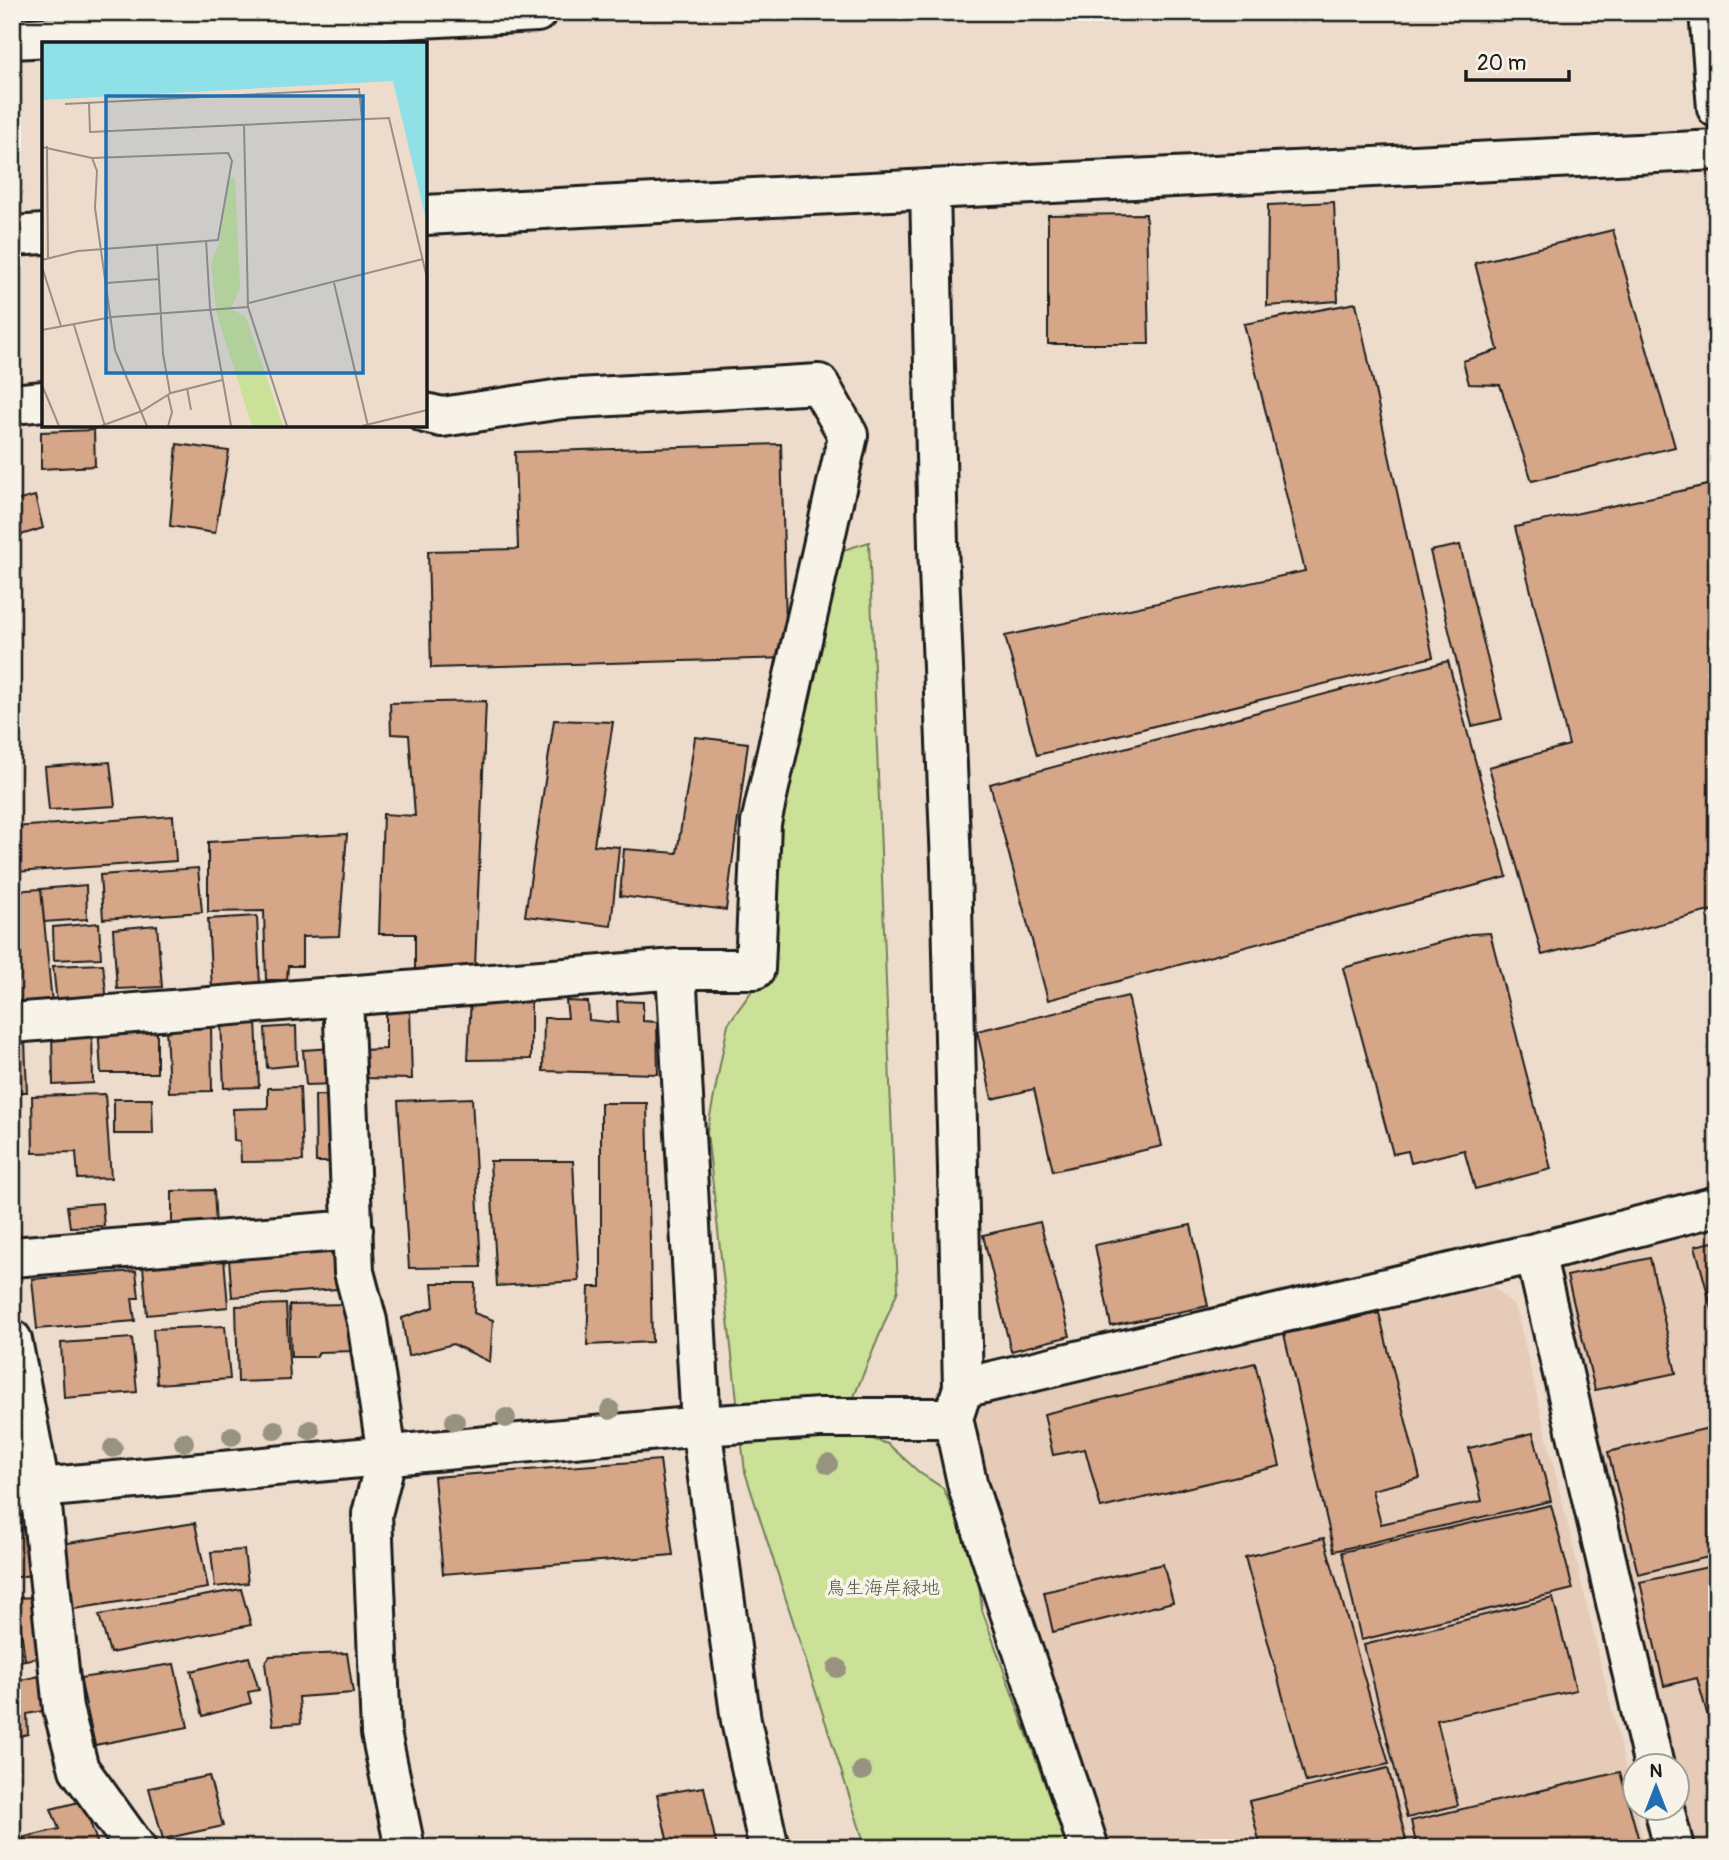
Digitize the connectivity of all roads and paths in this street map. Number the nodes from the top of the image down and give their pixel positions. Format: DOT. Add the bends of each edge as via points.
graph roads {
  1 [pos="537,12"];
  2 [pos="1709,12"];
  3 [pos="12,39"];
  4 [pos="1717,108"];
  5 [pos="1717,150"];
  6 [pos="930,189"];
  7 [pos="427,215"];
  8 [pos="42,234"];
  9 [pos="12,236"];
  10 [pos="42,401"];
  11 [pos="12,404"];
  12 [pos="427,413"];
  13 [pos="676,969"];
  14 [pos="343,996"];
  15 [pos="12,1023"];
  16 [pos="1717,1206"];
  17 [pos="353,1230"];
  18 [pos="1535,1253"];
  19 [pos="12,1257"];
  20 [pos="12,1340"];
  21 [pos="958,1403"];
  22 [pos="701,1426"];
  23 [pos="387,1455"];
  24 [pos="26,1490"];
  25 [pos="1651,1752"];
  26 [pos="1668,1822"];
  27 [pos="136,1848"];
  28 [pos="405,1848"];
  29 [pos="769,1848"];
  30 [pos="1089,1848"];
  31 [pos="1674,1848"];
  1 -- 3 [label="street"];
  2 -- 4 [label="street"];
  5 -- 6 [label="street"];
  6 -- 7 [label="street"];
  6 -- 21 [label="street" via="951,864"];
  8 -- 9 [label="street"];
  10 -- 11 [label="street"];
  12 -- 13 [label="street" via="442,417 561,399 820,384 848,435 761,823 755,969"];
  13 -- 14 [label="street"];
  13 -- 22 [label="street"];
  14 -- 15 [label="street"];
  14 -- 17 [label="street"];
  16 -- 18 [label="street"];
  17 -- 19 [label="street"];
  17 -- 23 [label="street" via="354,1272 367,1321"];
  18 -- 21 [label="street"];
  18 -- 25 [label="street"];
  20 -- 24 [label="street"];
  21 -- 22 [label="street"];
  21 -- 30 [label="street" via="968,1487"];
  22 -- 23 [label="street"];
  22 -- 29 [label="street" via="741,1721"];
  23 -- 24 [label="street"];
  23 -- 28 [label="street" via="372,1514 381,1733"];
  24 -- 27 [label="street" via="62,1709 79,1769"];
  26 -- 31 [label="street"];
}
